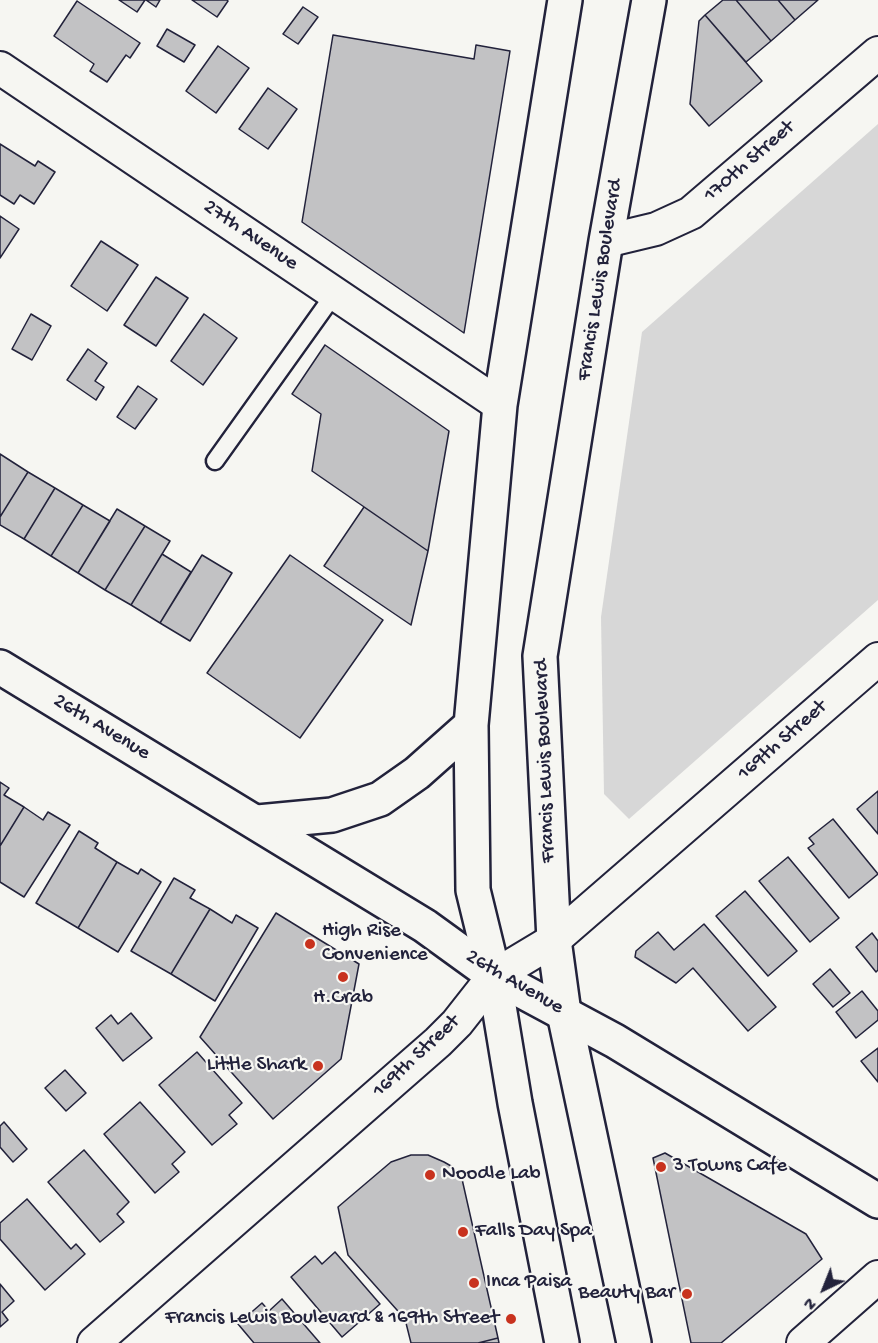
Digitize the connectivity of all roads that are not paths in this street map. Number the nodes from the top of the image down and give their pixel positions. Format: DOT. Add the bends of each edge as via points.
graph roads {
  1 [pos="565,0"];
  2 [pos="649,0"];
  3 [pos="878,52"];
  4 [pos="0,68"];
  5 [pos="606,241"];
  6 [pos="335,293"];
  7 [pos="500,405"];
  8 [pos="215,461"];
  9 [pos="878,659"];
  10 [pos="0,667"];
  11 [pos="471,725"];
  12 [pos="258,822"];
  13 [pos="554,940"];
  14 [pos="494,976"];
  15 [pos="564,1012"];
  16 [pos="878,1201"];
  17 [pos="878,1276"];
  18 [pos="94,1343"];
  19 [pos="562,1343"];
  20 [pos="634,1343"];
  21 [pos="803,1343"];
  1 -- 7 [label="main road"];
  2 -- 5 [label="main road, Francis Lewis Boulevard"];
  3 -- 5 [label="street, 170th Street" via="691,213 656,229"];
  4 -- 6 [label="street, 27th Avenue"];
  5 -- 13 [label="main road, Francis Lewis Boulevard" via="540,656"];
  6 -- 7 [label="street, 27th Avenue"];
  6 -- 8 [label="lane"];
  7 -- 11 [label="main road"];
  9 -- 13 [label="street, 169th Street"];
  10 -- 12 [label="main road, 26th Avenue"];
  11 -- 12 [label="main road" via="380,800 332,815"];
  11 -- 14 [label="main road" via="473,890"];
  12 -- 14 [label="main road, 26th Avenue" via="425,926"];
  13 -- 14 [label="street, 169th Street"];
  13 -- 15 [label="main road, Francis Lewis Boulevard"];
  14 -- 15 [label="main road, 26th Avenue"];
  14 -- 18 [label="street, 169th Street" via="443,1037"];
  14 -- 19 [label="main road"];
  15 -- 16 [label="main road, 26th Avenue"];
  15 -- 20 [label="main road, Francis Lewis Boulevard"];
  17 -- 21 [label="street"];
}
